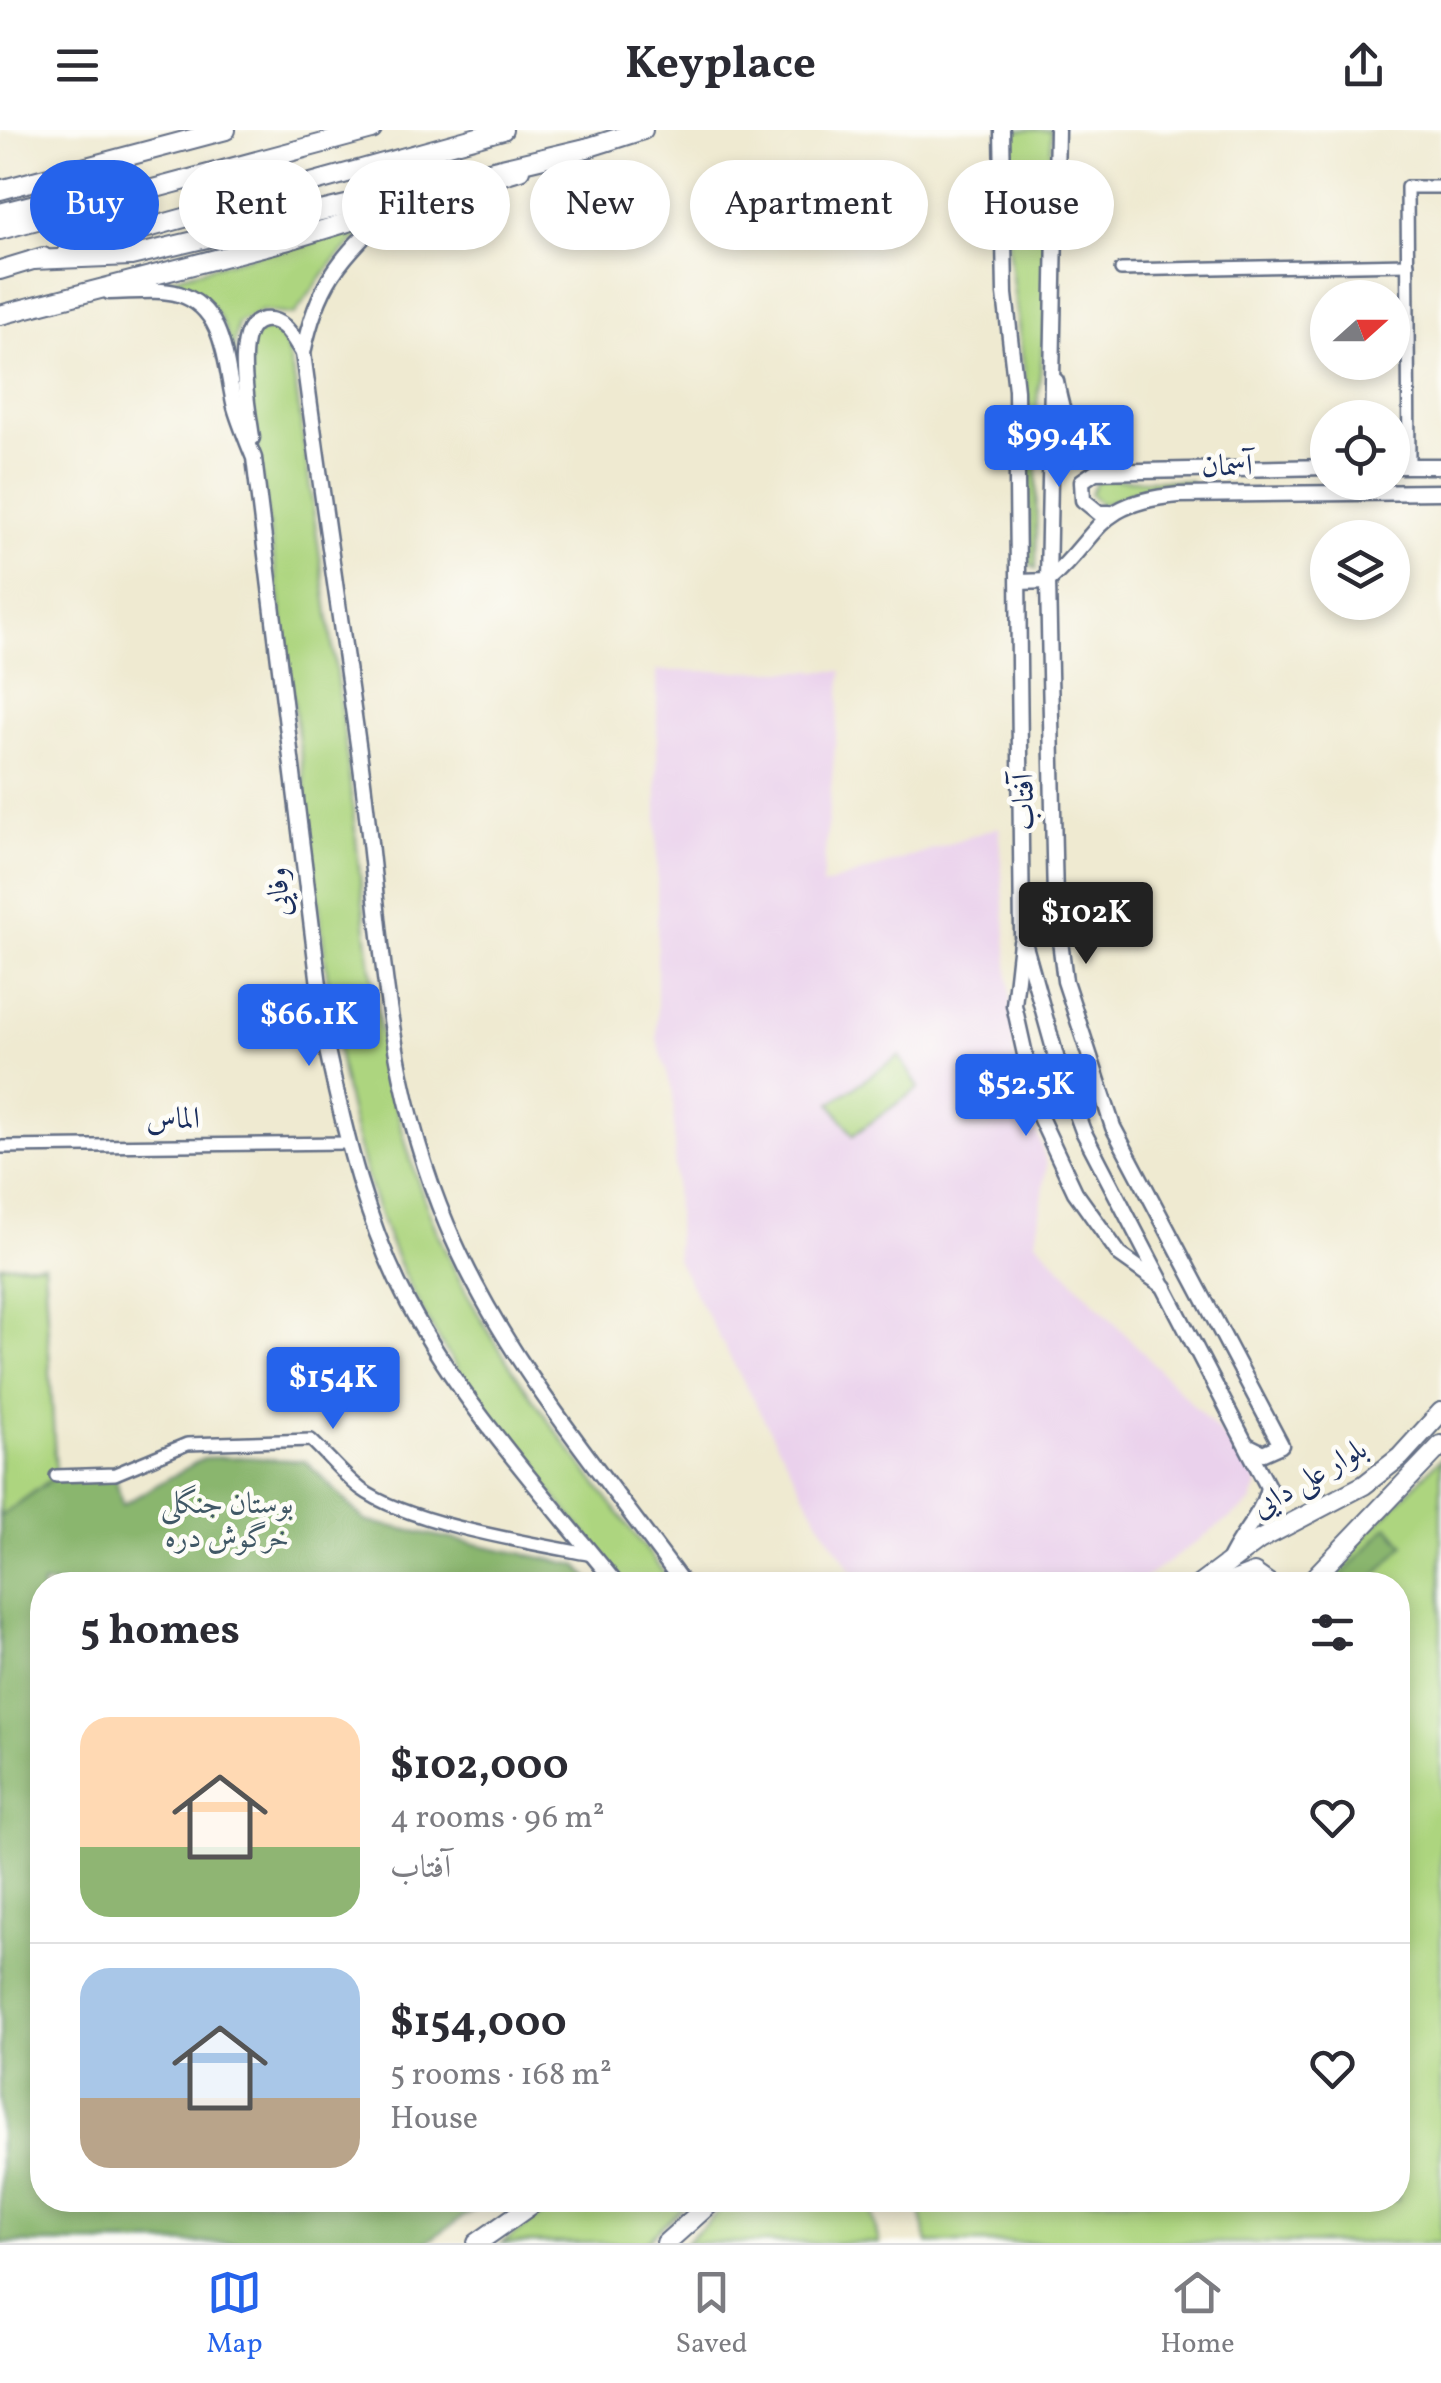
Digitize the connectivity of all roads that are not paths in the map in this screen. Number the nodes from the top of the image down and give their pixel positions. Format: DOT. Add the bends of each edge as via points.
graph roads {
  1 [pos="226,130"];
  2 [pos="372,130"];
  3 [pos="503,130"];
  4 [pos="643,130"];
  5 [pos="1002,130"];
  6 [pos="1057,130"];
  7 [pos="590,146"];
  8 [pos="510,172"];
  9 [pos="1441,187"];
  10 [pos="159,188"];
  11 [pos="0,190"];
  12 [pos="30,205"];
  13 [pos="0,212"];
  14 [pos="30,222"];
  15 [pos="342,223"];
  16 [pos="0,230"];
  17 [pos="349,250"];
  18 [pos="32,260"];
  19 [pos="1408,264"];
  20 [pos="0,270"];
  21 [pos="1121,270"];
  22 [pos="83,293"];
  23 [pos="0,315"];
  24 [pos="303,353"];
  25 [pos="1052,358"];
  26 [pos="1409,400"];
  27 [pos="254,458"];
  28 [pos="1410,466"];
  29 [pos="1441,466"];
  30 [pos="1310,467"];
  31 [pos="1115,469"];
  32 [pos="1441,492"];
  33 [pos="1110,513"];
  34 [pos="1048,581"];
  35 [pos="1019,582"];
  36 [pos="1022,931"];
  37 [pos="346,1143"];
  38 [pos="0,1147"];
  39 [pos="1168,1288"];
  40 [pos="1441,1412"];
  41 [pos="1441,1445"];
  42 [pos="1249,1446"];
  43 [pos="56,1476"];
  44 [pos="592,1555"];
  45 [pos="1228,1562"];
  46 [pos="606,1572"];
  47 [pos="674,1572"];
  48 [pos="1215,1572"];
  49 [pos="1319,1572"];
  50 [pos="521,2212"];
  51 [pos="701,2212"];
  52 [pos="477,2243"];
  53 [pos="666,2243"];
  1 -- 11 [label="main road"];
  2 -- 10 [label="main road"];
  3 -- 18 [label="main road"];
  4 -- 7 [label="main road"];
  5 -- 35 [label="street, آفتاب"];
  6 -- 25 [label="street, آفتاب"];
  7 -- 8 [label="main road"];
  7 -- 18 [label="main road" via="131,256"];
  9 -- 19 [label="street" via="1407,186"];
  12 -- 13 [label="main road"];
  14 -- 16 [label="main road"];
  15 -- 22 [label="main road"];
  17 -- 24 [label="street" via="312,308"];
  18 -- 20 [label="main road"];
  19 -- 21 [label="street"];
  19 -- 26 [label="street"];
  22 -- 23 [label="main road"];
  22 -- 27 [label="street, وفایی" via="175,293 204,308 220,336"];
  24 -- 27 [label="street" via="283,324 270,319 246,332"];
  24 -- 47 [label="street" via="392,1046 429,1182 517,1361"];
  25 -- 31 [label="street" via="1073,440"];
  25 -- 34 [label="street, آفتاب"];
  27 -- 37 [label="street, وفایی" via="327,1050"];
  28 -- 29 [label="street"];
  30 -- 31 [label="street, آسمان"];
  31 -- 33 [label="street" via="1088,476 1081,486 1088,508"];
  32 -- 33 [label="street, آسمان" via="1178,495 1138,500"];
  33 -- 34 [label="street, آسمان"];
  34 -- 35 [label="street"];
  34 -- 42 [label="street, آفتاب" via="1055,900 1065,980 1113,1127 1281,1445 1263,1453"];
  35 -- 36 [label="street, آفتاب"];
  36 -- 39 [label="street, آفتاب" via="1059,1068 1084,1131"];
  36 -- 39 [label="street" via="1014,1005 1038,1113 1075,1192 1120,1255"];
  37 -- 38 [label="street, الماس"];
  37 -- 44 [label="street, وفایی" via="381,1245 436,1352"];
  39 -- 42 [label="street, آفتاب"];
  40 -- 45 [label="main road, بلوار علی دایی" via="1364,1485"];
  41 -- 49 [label="main road, بلوار علی دایی"];
  42 -- 45 [label="street, آفتاب" via="1268,1487 1264,1508 1241,1532"];
  43 -- 44 [label="street" via="115,1474 187,1444 311,1440 364,1491 420,1514"];
  44 -- 46 [label="street, وفایی"];
  45 -- 48 [label="main road, بلوار علی دایی"];
  50 -- 52 [label="main road"];
  51 -- 53 [label="main road"];
}
